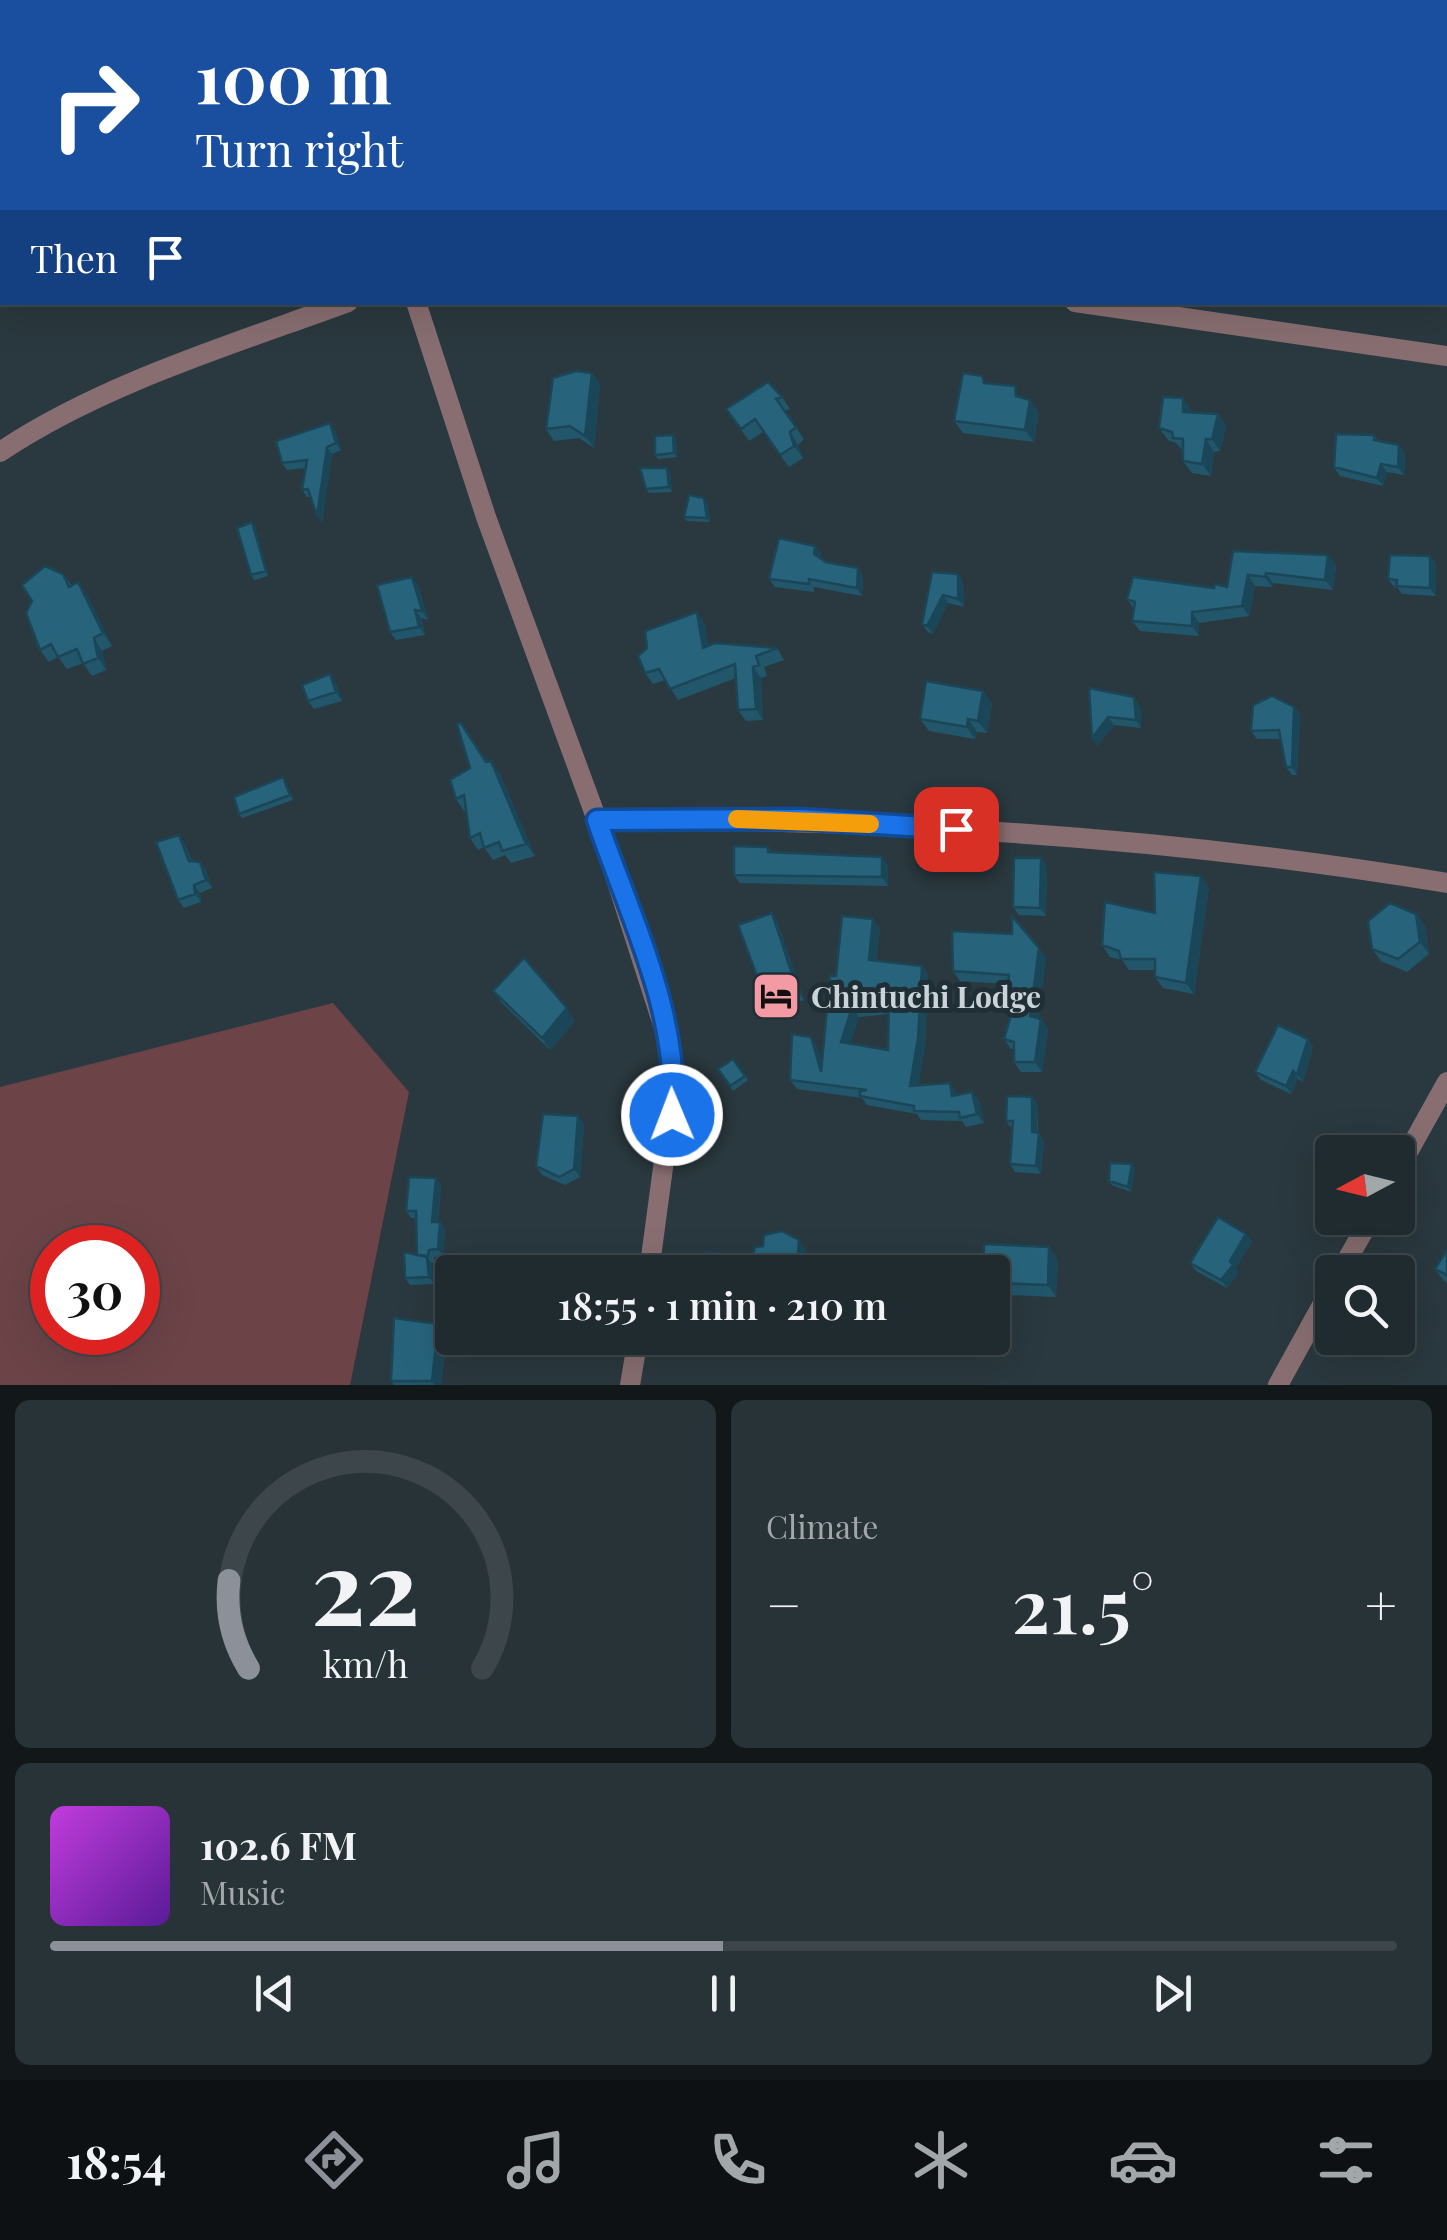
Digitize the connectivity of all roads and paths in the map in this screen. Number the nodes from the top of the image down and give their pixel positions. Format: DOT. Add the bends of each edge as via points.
graph roads {
  1 [pos="340,305"];
  2 [pos="417,305"];
  3 [pos="1096,305"];
  4 [pos="1447,356"];
  5 [pos="0,452"];
  6 [pos="597,820"];
  7 [pos="1447,883"];
  8 [pos="1447,1082"];
  9 [pos="1415,1139"];
  10 [pos="651,1255"];
  11 [pos="1315,1318"];
  12 [pos="635,1355"];
  13 [pos="630,1385"];
  14 [pos="1278,1385"];
  1 -- 5 [label="street" via="200,356 34,429"];
  2 -- 6 [label="street"];
  3 -- 4 [label="street"];
  6 -- 7 [label="street" via="799,819 1074,837"];
  6 -- 10 [label="street" via="653,985 674,1086"];
  8 -- 9 [label="street"];
  11 -- 14 [label="street"];
  12 -- 13 [label="street"];
}
